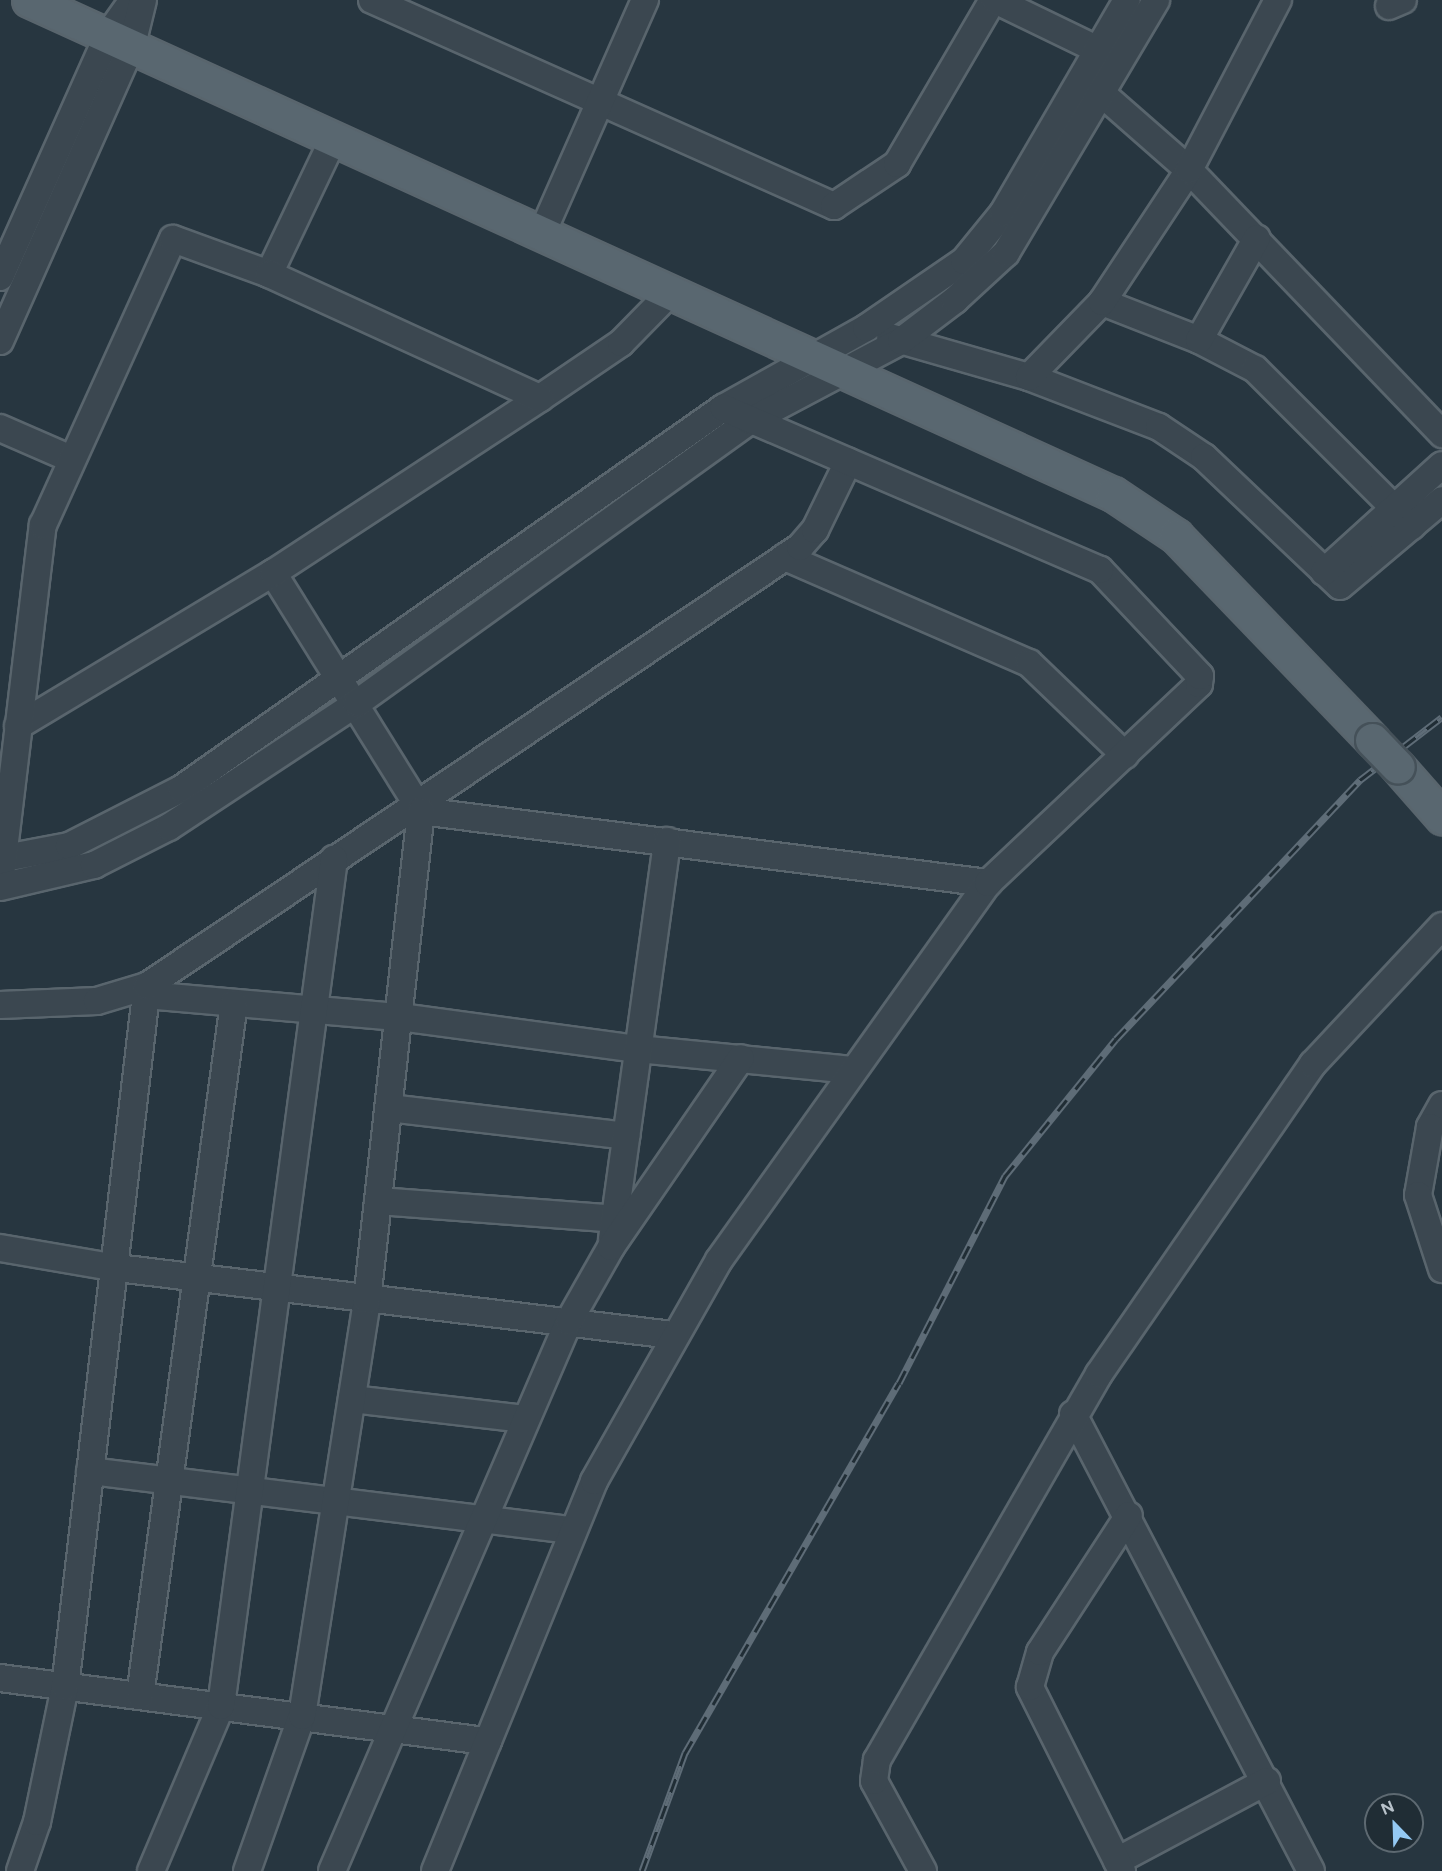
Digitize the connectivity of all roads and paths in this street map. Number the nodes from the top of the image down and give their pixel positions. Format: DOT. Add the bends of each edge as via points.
graph roads {
  1 [pos="29,0"];
  2 [pos="133,0"];
  3 [pos="143,0"];
  4 [pos="372,0"];
  5 [pos="645,0"];
  6 [pos="994,0"];
  7 [pos="1127,0"];
  8 [pos="1156,0"];
  9 [pos="1278,0"];
  10 [pos="120,40"];
  11 [pos="1098,50"];
  12 [pos="1122,61"];
  13 [pos="1084,78"];
  14 [pos="1103,95"];
  15 [pos="600,106"];
  16 [pos="333,140"];
  17 [pos="1189,170"];
  18 [pos="543,231"];
  19 [pos="1257,238"];
  20 [pos="269,274"];
  21 [pos="0,277"];
  22 [pos="670,293"];
  23 [pos="1102,302"];
  24 [pos="866,328"];
  25 [pos="901,340"];
  26 [pos="1199,340"];
  27 [pos="0,341"];
  28 [pos="810,358"];
  29 [pos="841,373"];
  30 [pos="1029,377"];
  31 [pos="540,398"];
  32 [pos="723,408"];
  33 [pos="750,421"];
  34 [pos="0,428"];
  35 [pos="1442,434"];
  36 [pos="69,458"];
  37 [pos="848,462"];
  38 [pos="1442,465"];
  39 [pos="1442,500"];
  40 [pos="1393,508"];
  41 [pos="1412,526"];
  42 [pos="784,557"];
  43 [pos="1324,572"];
  44 [pos="273,573"];
  45 [pos="342,680"];
  46 [pos="357,703"];
  47 [pos="18,726"];
  48 [pos="1125,755"];
  49 [pos="419,807"];
  50 [pos="1442,817"];
  51 [pos="666,841"];
  52 [pos="334,860"];
  53 [pos="1,865"];
  54 [pos="988,883"];
  55 [pos="0,887"];
  56 [pos="1442,926"];
  57 [pos="147,990"];
  58 [pos="234,1003"];
  59 [pos="0,1005"];
  60 [pos="316,1010"];
  61 [pos="400,1017"];
  62 [pos="638,1050"];
  63 [pos="741,1058"];
  64 [pos="852,1070"];
  65 [pos="1442,1104"];
  66 [pos="389,1108"];
  67 [pos="626,1136"];
  68 [pos="378,1201"];
  69 [pos="615,1219"];
  70 [pos="610,1247"];
  71 [pos="0,1248"];
  72 [pos="117,1268"];
  73 [pos="1442,1269"];
  74 [pos="197,1278"];
  75 [pos="277,1288"];
  76 [pos="366,1300"];
  77 [pos="569,1321"];
  78 [pos="672,1335"];
  79 [pos="352,1398"];
  80 [pos="1073,1414"];
  81 [pos="525,1419"];
  82 [pos="90,1471"];
  83 [pos="168,1480"];
  84 [pos="250,1490"];
  85 [pos="337,1499"];
  86 [pos="1129,1515"];
  87 [pos="481,1518"];
  88 [pos="572,1530"];
  89 [pos="0,1678"];
  90 [pos="65,1687"];
  91 [pos="140,1696"];
  92 [pos="221,1706"];
  93 [pos="302,1716"];
  94 [pos="393,1729"];
  95 [pos="488,1741"];
  96 [pos="1266,1781"];
  97 [pos="1119,1866"];
  98 [pos="20,1871"];
  99 [pos="151,1871"];
  100 [pos="247,1871"];
  101 [pos="332,1871"];
  102 [pos="435,1871"];
  103 [pos="923,1871"];
  104 [pos="1311,1871"];
  1 -- 10 [label="main road"];
  2 -- 10 [label="street"];
  3 -- 10 [label="street"];
  4 -- 15 [label="street"];
  5 -- 15 [label="street"];
  6 -- 11 [label="street"];
  6 -- 15 [label="street" via="897,164 834,206"];
  7 -- 11 [label="street"];
  8 -- 12 [label="street"];
  9 -- 17 [label="street"];
  10 -- 16 [label="main road"];
  10 -- 21 [label="street"];
  10 -- 27 [label="street"];
  11 -- 12 [label="street"];
  11 -- 13 [label="street"];
  12 -- 14 [label="street"];
  13 -- 14 [label="street"];
  13 -- 24 [label="street" via="982,241 964,261"];
  14 -- 17 [label="street"];
  14 -- 25 [label="street" via="1006,253"];
  15 -- 18 [label="street"];
  16 -- 18 [label="main road"];
  16 -- 20 [label="street"];
  17 -- 19 [label="street"];
  17 -- 23 [label="street"];
  18 -- 22 [label="main road"];
  19 -- 26 [label="street"];
  19 -- 35 [label="street"];
  20 -- 31 [label="street"];
  20 -- 36 [label="street" via="172,238"];
  22 -- 28 [label="main road"];
  22 -- 31 [label="street" via="621,343"];
  23 -- 26 [label="street"];
  23 -- 30 [label="street"];
  24 -- 25 [label="street"];
  24 -- 28 [label="street"];
  25 -- 29 [label="street"];
  25 -- 30 [label="street"];
  26 -- 40 [label="street" via="1255,369"];
  28 -- 29 [label="main road"];
  28 -- 32 [label="street"];
  29 -- 33 [label="street"];
  29 -- 50 [label="main road, bridge" via="1046,459 1158,522"];
  30 -- 43 [label="street" via="1177,437"];
  31 -- 44 [label="street"];
  32 -- 33 [label="street"];
  32 -- 45 [label="street"];
  33 -- 37 [label="street"];
  33 -- 46 [label="street"];
  34 -- 36 [label="street"];
  36 -- 47 [label="street" via="38,548"];
  37 -- 42 [label="street" via="809,539"];
  37 -- 48 [label="street" via="1100,570 1198,668 1198,684"];
  38 -- 40 [label="street"];
  39 -- 41 [label="street"];
  40 -- 41 [label="street"];
  40 -- 43 [label="street"];
  41 -- 43 [label="street" via="1346,584 1334,584"];
  42 -- 48 [label="street" via="1029,663"];
  42 -- 49 [label="street"];
  44 -- 45 [label="street"];
  44 -- 47 [label="street"];
  45 -- 46 [label="street"];
  45 -- 53 [label="street" via="181,789 116,825 69,846"];
  46 -- 49 [label="street"];
  46 -- 55 [label="street" via="125,851 61,877"];
  47 -- 53 [label="street"];
  48 -- 54 [label="street"];
  49 -- 51 [label="street"];
  49 -- 52 [label="street"];
  49 -- 61 [label="street"];
  51 -- 54 [label="street"];
  51 -- 62 [label="street"];
  52 -- 57 [label="street"];
  52 -- 60 [label="street"];
  54 -- 64 [label="street"];
  56 -- 80 [label="street" via="1313,1064"];
  57 -- 58 [label="street"];
  57 -- 59 [label="street" via="97,1001"];
  57 -- 72 [label="street"];
  58 -- 60 [label="street"];
  58 -- 74 [label="street"];
  60 -- 61 [label="street"];
  60 -- 75 [label="street"];
  61 -- 62 [label="street"];
  61 -- 66 [label="street"];
  62 -- 63 [label="street"];
  62 -- 67 [label="street"];
  63 -- 64 [label="street"];
  63 -- 70 [label="street"];
  64 -- 78 [label="street" via="772,1181"];
  65 -- 73 [label="street" via="1430,1127 1418,1195"];
  66 -- 67 [label="street"];
  66 -- 68 [label="street"];
  67 -- 69 [label="street"];
  68 -- 69 [label="street"];
  68 -- 76 [label="street"];
  69 -- 70 [label="street"];
  70 -- 77 [label="street"];
  71 -- 72 [label="street"];
  72 -- 74 [label="street"];
  72 -- 82 [label="street"];
  74 -- 75 [label="street"];
  74 -- 83 [label="street"];
  75 -- 76 [label="street"];
  75 -- 84 [label="street"];
  76 -- 77 [label="street"];
  76 -- 79 [label="street"];
  77 -- 78 [label="street"];
  77 -- 81 [label="street"];
  78 -- 88 [label="street"];
  79 -- 81 [label="street"];
  79 -- 85 [label="street"];
  80 -- 86 [label="street"];
  80 -- 103 [label="street" via="877,1760 874,1781"];
  81 -- 87 [label="street"];
  82 -- 83 [label="street"];
  82 -- 90 [label="street"];
  83 -- 84 [label="street"];
  83 -- 91 [label="street"];
  84 -- 85 [label="street"];
  84 -- 92 [label="street"];
  85 -- 87 [label="street"];
  85 -- 93 [label="street"];
  86 -- 96 [label="street"];
  86 -- 97 [label="street" via="1040,1652 1030,1688"];
  87 -- 88 [label="street"];
  87 -- 94 [label="street"];
  88 -- 95 [label="street"];
  89 -- 90 [label="street"];
  90 -- 91 [label="street"];
  90 -- 98 [label="street" via="37,1822"];
  91 -- 92 [label="street"];
  92 -- 93 [label="street"];
  92 -- 99 [label="street"];
  93 -- 94 [label="street"];
  93 -- 100 [label="street"];
  94 -- 95 [label="street"];
  94 -- 101 [label="street"];
  95 -- 102 [label="street"];
  96 -- 97 [label="street"];
  96 -- 104 [label="street"];
}
